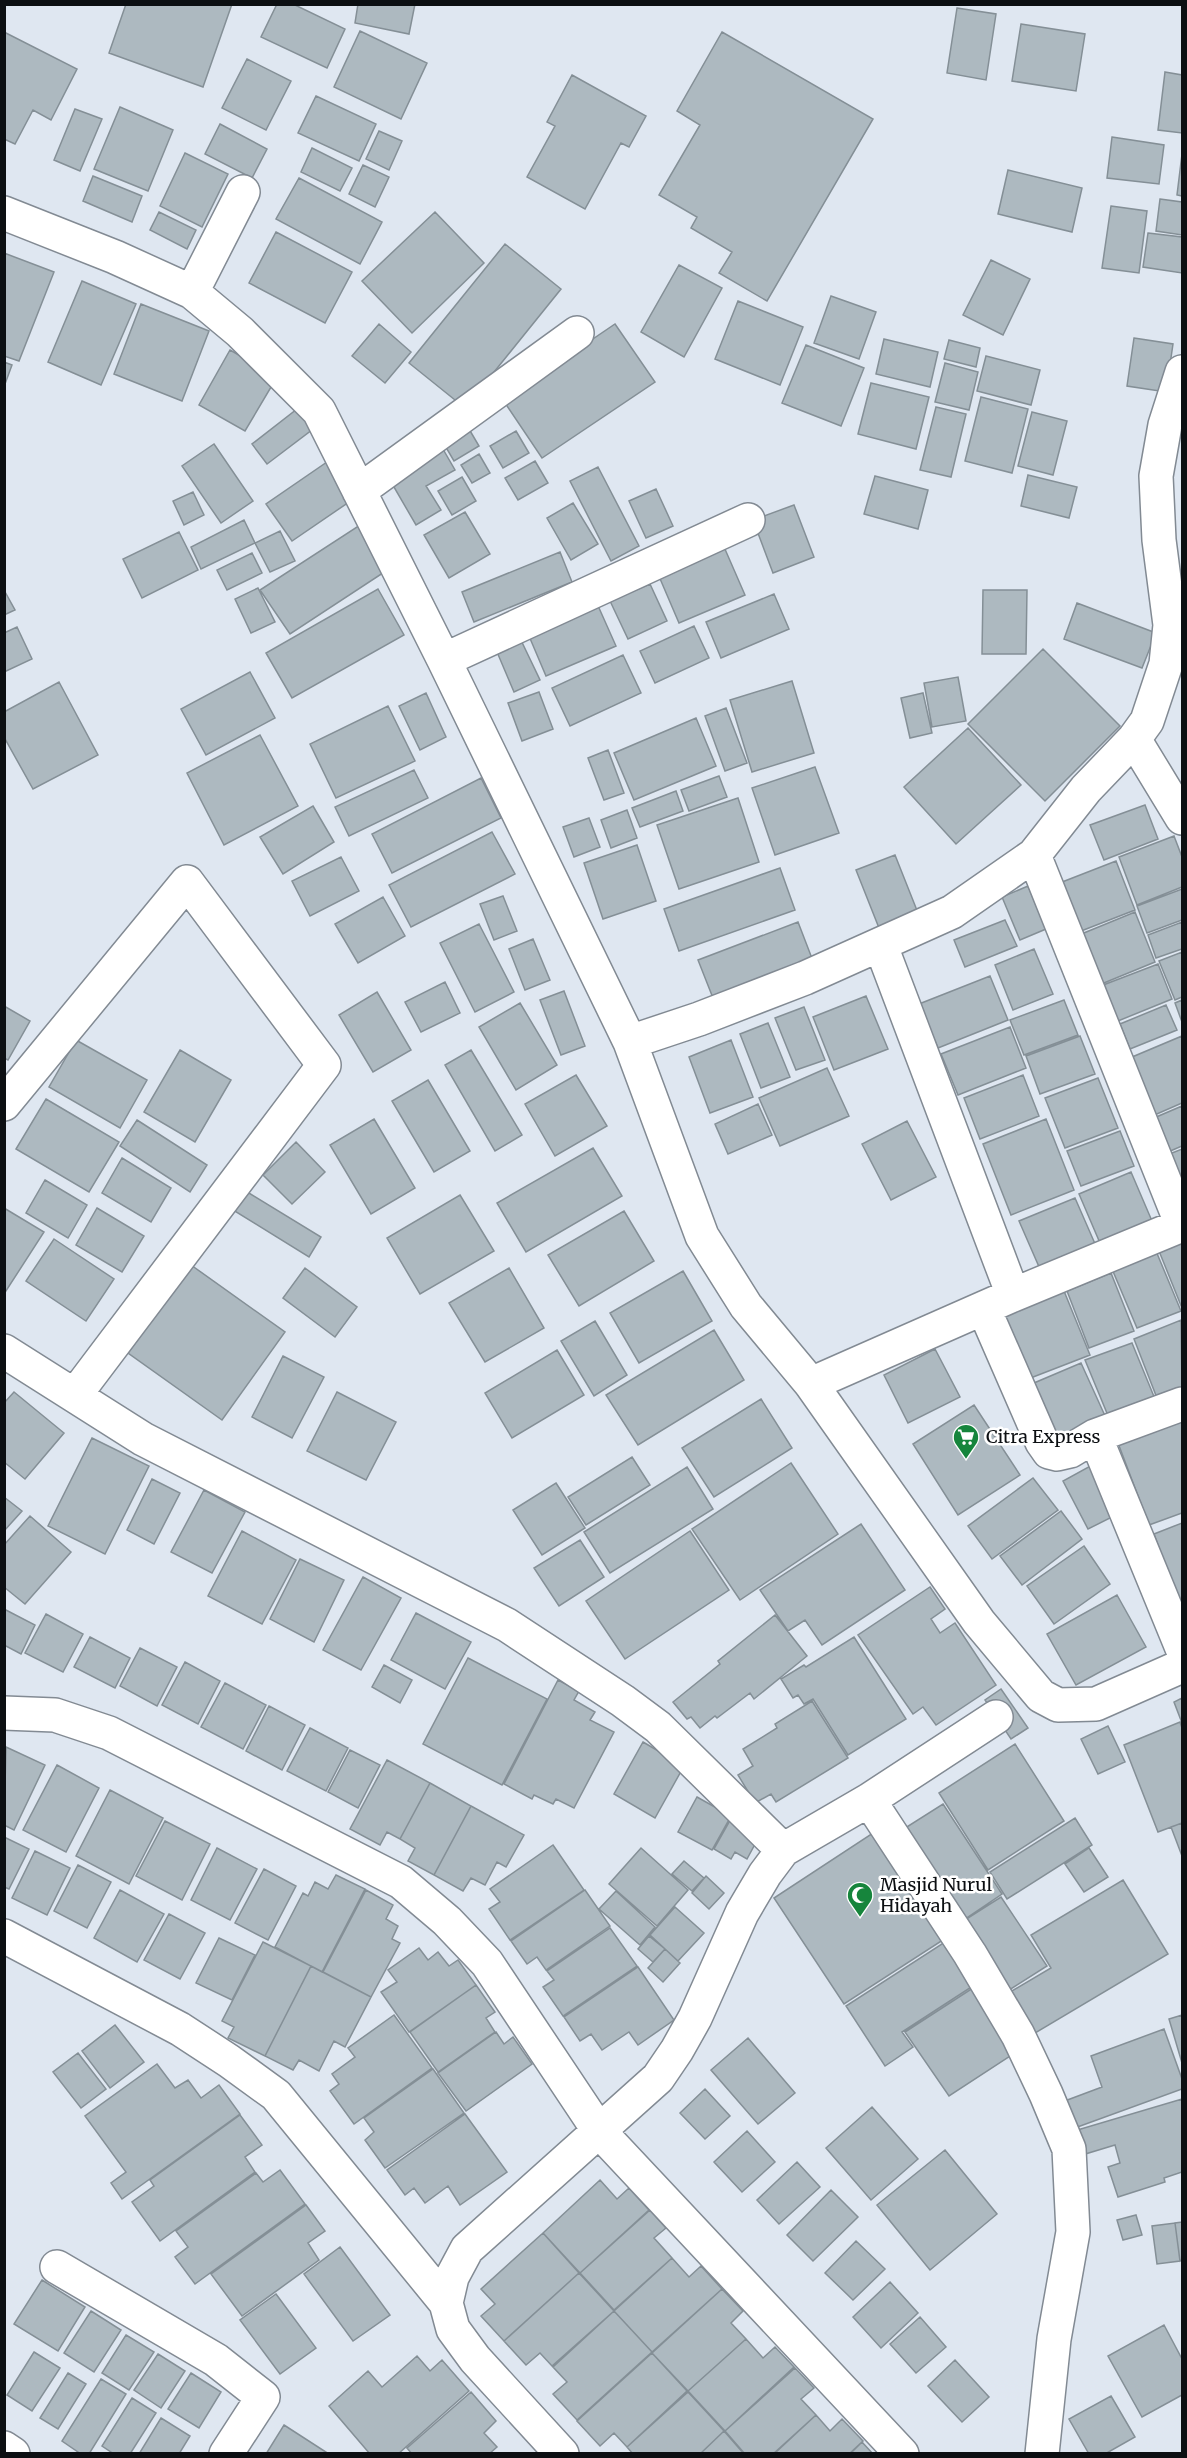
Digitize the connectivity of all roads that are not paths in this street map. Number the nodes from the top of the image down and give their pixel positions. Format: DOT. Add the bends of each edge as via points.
graph roads {
  1 [pos="243,192"];
  2 [pos="4,213"];
  3 [pos="192,292"];
  4 [pos="577,333"];
  5 [pos="1182,372"];
  6 [pos="359,491"];
  7 [pos="748,520"];
  8 [pos="1171,542"];
  9 [pos="444,660"];
  10 [pos="1134,739"];
  11 [pos="1182,818"];
  12 [pos="1034,855"];
  13 [pos="881,946"];
  14 [pos="630,1042"];
  15 [pos="4,1104"];
  16 [pos="1182,1225"];
  17 [pos="1013,1295"];
  18 [pos="984,1309"];
  19 [pos="4,1351"];
  20 [pos="811,1384"];
  21 [pos="75,1395"];
  22 [pos="1182,1404"];
  23 [pos="1095,1436"];
  24 [pos="1182,1648"];
  25 [pos="1182,1666"];
  26 [pos="1017,1707"];
  27 [pos="4,1713"];
  28 [pos="869,1800"];
  29 [pos="783,1850"];
  30 [pos="4,1936"];
  31 [pos="599,2131"];
  32 [pos="57,2267"];
  33 [pos="446,2303"];
  34 [pos="4,2448"];
  35 [pos="13,2454"];
  36 [pos="226,2454"];
  37 [pos="561,2454"];
  38 [pos="902,2454"];
  39 [pos="1042,2454"];
  1 -- 3 [label="street"];
  2 -- 3 [label="street"];
  3 -- 6 [label="street" via="240,332 319,411"];
  4 -- 6 [label="street"];
  5 -- 8 [label="street" via="1165,425 1156,476"];
  6 -- 9 [label="street"];
  7 -- 9 [label="street"];
  8 -- 10 [label="street" via="1166,664 1147,721"];
  9 -- 14 [label="street"];
  10 -- 11 [label="street"];
  10 -- 12 [label="street" via="1086,789"];
  12 -- 13 [label="street" via="952,912"];
  12 -- 16 [label="street"];
  13 -- 14 [label="street" via="720,1011"];
  13 -- 17 [label="street"];
  14 -- 20 [label="street" via="702,1236 746,1306"];
  15 -- 21 [label="street" via="187,882 324,1065"];
  16 -- 17 [label="street"];
  17 -- 18 [label="street"];
  18 -- 20 [label="street"];
  18 -- 23 [label="street" via="1049,1452 1070,1451"];
  19 -- 21 [label="street"];
  20 -- 26 [label="street" via="979,1622"];
  21 -- 29 [label="street" via="143,1439 507,1625 658,1727"];
  22 -- 23 [label="street"];
  23 -- 24 [label="street"];
  25 -- 26 [label="street" via="1096,1704"];
  26 -- 28 [label="street"];
  27 -- 31 [label="street" via="55,1715 109,1733 401,1882 447,1920 487,1963"];
  28 -- 29 [label="street"];
  28 -- 39 [label="street" via="1018,2035 1069,2149 1073,2232 1054,2339"];
  29 -- 31 [label="street" via="742,1913 677,2050 657,2078"];
  30 -- 33 [label="street" via="180,2029 276,2095"];
  31 -- 33 [label="street" via="467,2249 452,2277"];
  31 -- 38 [label="street"];
  32 -- 36 [label="street" via="216,2360 263,2397"];
  33 -- 37 [label="street" via="453,2329 475,2359"];
  34 -- 35 [label="street"];
}
